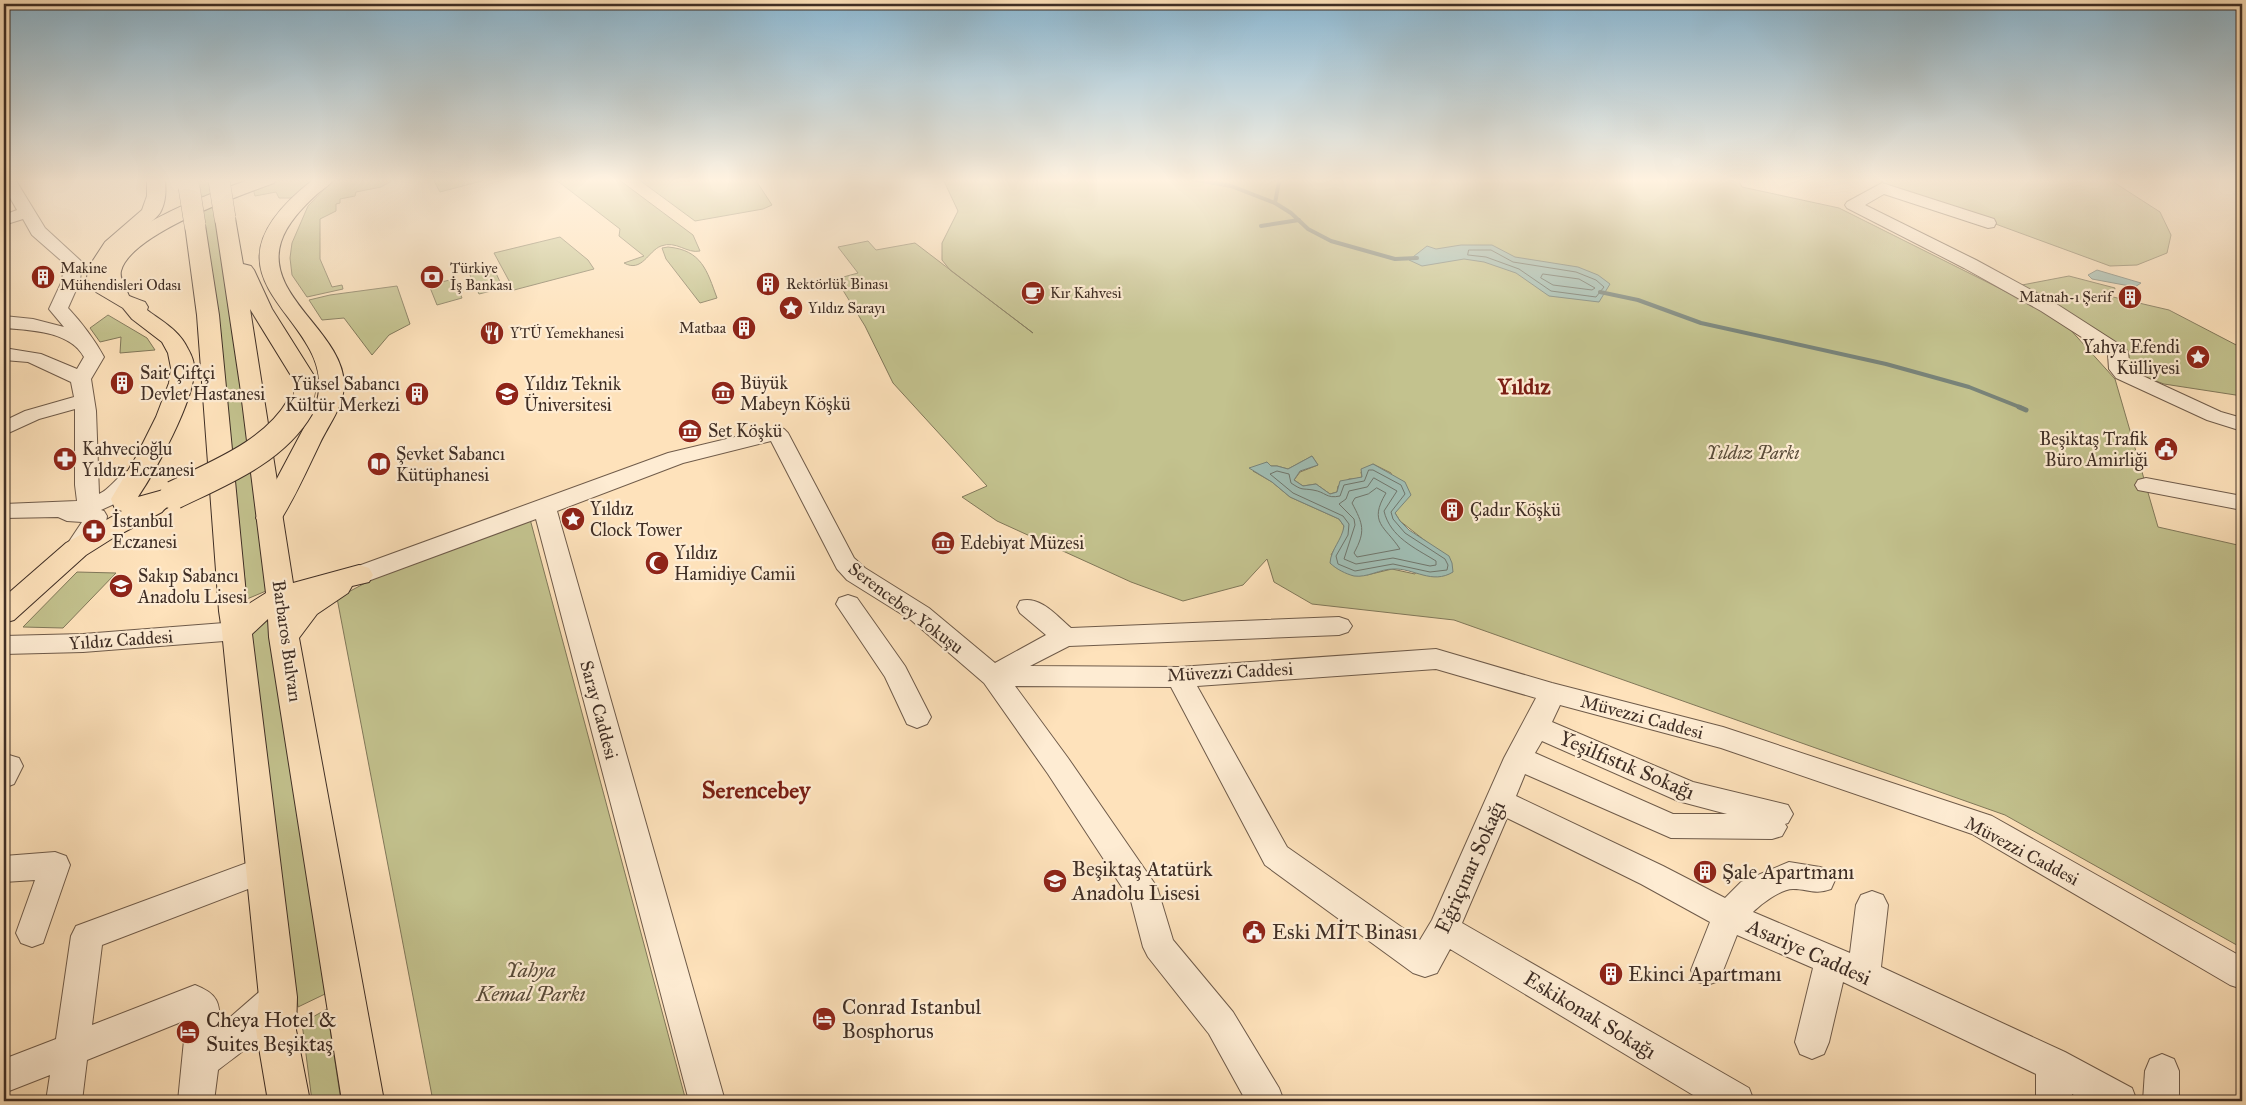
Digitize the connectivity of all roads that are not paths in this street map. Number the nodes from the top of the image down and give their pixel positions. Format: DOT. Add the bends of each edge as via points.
graph roads {
  1 [pos="38,231"];
  2 [pos="129,231"];
  3 [pos="150,231"];
  4 [pos="196,231"];
  5 [pos="227,231"];
  6 [pos="277,231"];
  7 [pos="1904,231"];
  8 [pos="232,258"];
  9 [pos="270,268"];
  10 [pos="124,299"];
  11 [pos="4,322"];
  12 [pos="80,340"];
  13 [pos="4,354"];
  14 [pos="212,367"];
  15 [pos="81,378"];
  16 [pos="306,382"];
  17 [pos="85,400"];
  18 [pos="2199,409"];
  19 [pos="2242,413"];
  20 [pos="2242,425"];
  21 [pos="4,430"];
  22 [pos="691,454"];
  23 [pos="141,469"];
  24 [pos="2146,485"];
  25 [pos="174,495"];
  26 [pos="2242,503"];
  27 [pos="90,504"];
  28 [pos="544,508"];
  29 [pos="4,511"];
  30 [pos="51,511"];
  31 [pos="269,518"];
  32 [pos="76,550"];
  33 [pos="359,575"];
  34 [pos="281,596"];
  35 [pos="848,604"];
  36 [pos="1029,607"];
  37 [pos="4,613"];
  38 [pos="1339,626"];
  39 [pos="237,631"];
  40 [pos="284,637"];
  41 [pos="1066,637"];
  42 [pos="4,645"];
  43 [pos="993,676"];
  44 [pos="1178,677"];
  45 [pos="1552,693"];
  46 [pos="917,717"];
  47 [pos="1536,727"];
  48 [pos="1518,758"];
  49 [pos="4,767"];
  50 [pos="4,776"];
  51 [pos="1499,801"];
  52 [pos="4,869"];
  53 [pos="263,870"];
  54 [pos="1820,880"];
  55 [pos="1872,905"];
  56 [pos="1728,916"];
  57 [pos="1444,929"];
  58 [pos="32,933"];
  59 [pos="1831,961"];
  60 [pos="1707,970"];
  61 [pos="2242,974"];
  62 [pos="1864,975"];
  63 [pos="278,997"];
  64 [pos="1812,1042"];
  65 [pos="72,1049"];
  66 [pos="202,1060"];
  67 [pos="2053,1064"];
  68 [pos="4,1076"];
  69 [pos="64,1101"];
  70 [pos="196,1101"];
  71 [pos="289,1101"];
  72 [pos="364,1101"];
  73 [pos="707,1101"];
  74 [pos="1266,1101"];
  75 [pos="1736,1101"];
  76 [pos="2054,1101"];
  77 [pos="2119,1101"];
  1 -- 12 [label="street" via="73,262 71,280 58,309 76,328"];
  2 -- 10 [label="main road" via="112,245 101,262 98,276 103,287"];
  3 -- 10 [label="main road" via="122,251 111,268 112,278"];
  4 -- 14 [label="main road, bridge"];
  5 -- 8 [label="main road, Barbaros Bulvarı, bridge"];
  6 -- 9 [label="main road" via="270,248"];
  7 -- 18 [label="street" via="2048,307 2118,352 2119,369 2123,374"];
  8 -- 16 [label="main road" via="241,265 261,309"];
  8 -- 31 [label="main road, Barbaros Bulvarı"];
  9 -- 16 [label="main road" via="269,286 300,357"];
  9 -- 31 [label="main road" via="283,294 324,355 332,385 322,416"];
  10 -- 14 [label="main road" via="184,330"];
  10 -- 23 [label="main road" via="134,312 168,335 177,348 183,371 173,405"];
  11 -- 12 [label="street" via="28,323"];
  12 -- 15 [label="street" via="94,357"];
  13 -- 15 [label="street" via="46,360"];
  14 -- 39 [label="main road"];
  15 -- 17 [label="street"];
  16 -- 25 [label="main road, bridge" via="306,398 284,430 252,454"];
  17 -- 21 [label="street" via="32,415"];
  17 -- 27 [label="street" via="86,485"];
  18 -- 19 [label="street"];
  18 -- 20 [label="street"];
  22 -- 28 [label="street, Serencebey Yokuşu"];
  22 -- 43 [label="street, Serencebey Yokuşu" via="777,433 845,563 856,574 920,614"];
  23 -- 25 [label="main road" via="124,503 138,507"];
  23 -- 27 [label="street" via="113,497"];
  24 -- 26 [label="street"];
  25 -- 32 [label="main road"];
  27 -- 30 [label="street"];
  28 -- 33 [label="street"];
  28 -- 73 [label="street, Saray Caddesi"];
  29 -- 30 [label="street"];
  30 -- 32 [label="street" via="96,516"];
  31 -- 34 [label="main road, Barbaros Bulvarı"];
  32 -- 37 [label="main road"];
  33 -- 34 [label="main road"];
  33 -- 40 [label="main road" via="307,607"];
  34 -- 39 [label="main road" via="255,613"];
  34 -- 40 [label="main road, Barbaros Bulvarı"];
  35 -- 46 [label="street" via="896,673"];
  36 -- 41 [label="street"];
  38 -- 41 [label="street"];
  39 -- 42 [label="street, Yıldız Caddesi" via="83,643"];
  39 -- 53 [label="main road"];
  40 -- 72 [label="main road, Barbaros Bulvarı"];
  41 -- 43 [label="street"];
  43 -- 44 [label="street, Müvezzi Caddesi"];
  43 -- 74 [label="street, Serencebey Yokuşu" via="1146,897 1159,947 1221,1023"];
  44 -- 45 [label="street, Müvezzi Caddesi" via="1436,659"];
  44 -- 57 [label="street, Eğriçınar Sokağı" via="1276,856 1425,962"];
  45 -- 47 [label="street, Eğriçınar Sokağı"];
  45 -- 61 [label="street, Müvezzi Caddesi" via="1723,738 1982,825"];
  47 -- 48 [label="street, Eğriçınar Sokağı"];
  47 -- 48 [label="street, Yeşilfıstık Sokağı" via="1688,793 1775,821 1671,826"];
  48 -- 51 [label="street, Eğriçınar Sokağı"];
  49 -- 50 [label="street" via="9,766"];
  51 -- 56 [label="street, Asariye Caddesi" via="1652,875"];
  51 -- 57 [label="street, Eğriçınar Sokağı"];
  52 -- 58 [label="street" via="55,865"];
  53 -- 63 [label="main road"];
  53 -- 65 [label="street" via="87,936"];
  54 -- 56 [label="street" via="1789,875 1752,892"];
  55 -- 62 [label="street"];
  56 -- 59 [label="street, Asariye Caddesi"];
  56 -- 60 [label="street"];
  57 -- 75 [label="street, Eskikonak Sokağı"];
  59 -- 62 [label="street, Asariye Caddesi"];
  59 -- 64 [label="street"];
  62 -- 67 [label="street, Asariye Caddesi"];
  63 -- 66 [label="street"];
  63 -- 71 [label="main road" via="276,1030"];
  65 -- 66 [label="street" via="195,1001 204,1007"];
  65 -- 68 [label="street"];
  65 -- 69 [label="street"];
  66 -- 70 [label="street"];
  67 -- 76 [label="street"];
  67 -- 77 [label="street, Asariye Caddesi"];
}
